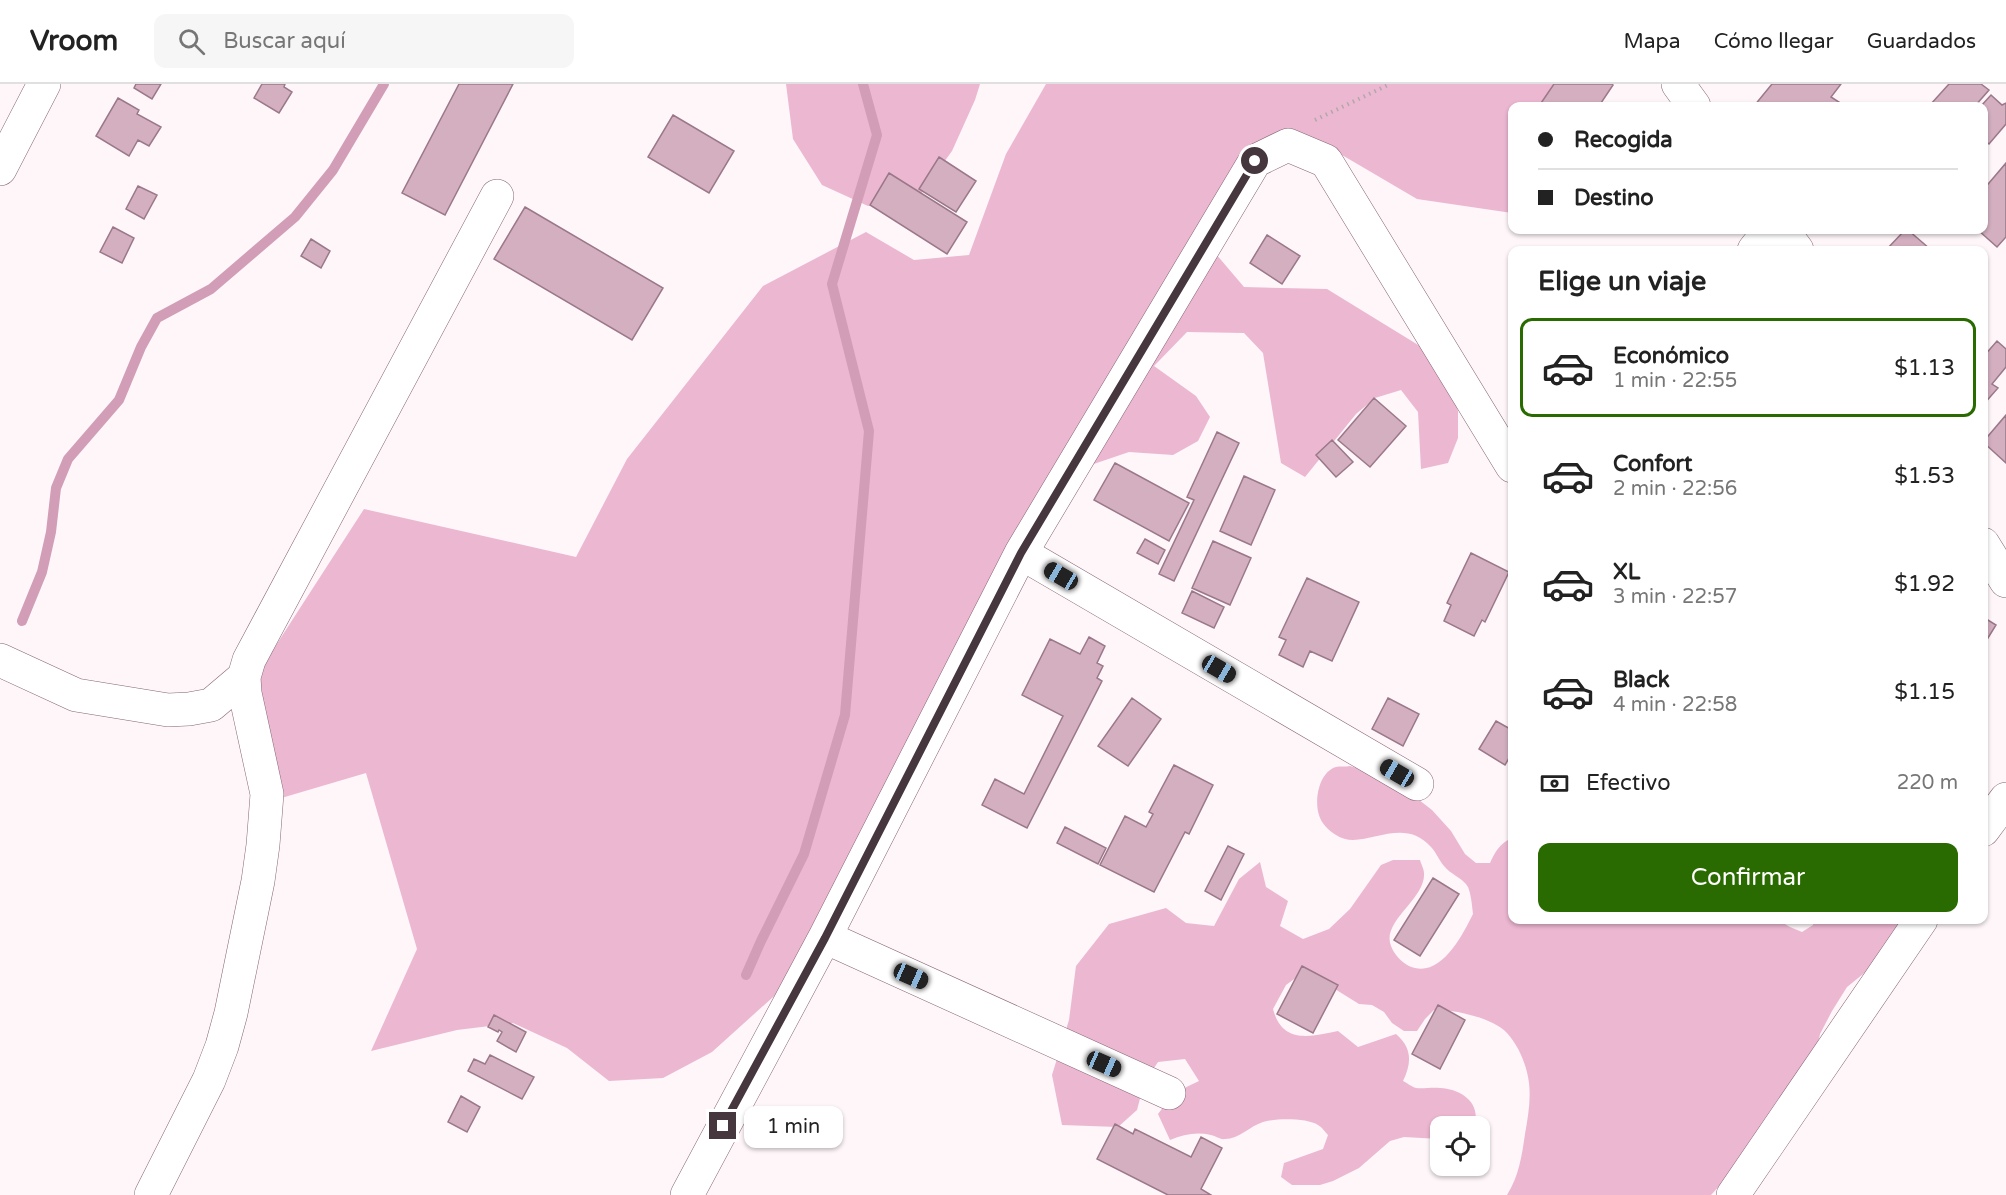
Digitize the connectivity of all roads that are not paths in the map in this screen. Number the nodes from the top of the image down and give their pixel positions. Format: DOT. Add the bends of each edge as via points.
graph roads {
  1 [pos="44,84"];
  2 [pos="1678,84"];
  3 [pos="1691,102"];
  4 [pos="0,169"];
  5 [pos="498,196"];
  6 [pos="1767,234"];
  7 [pos="1757,246"];
  8 [pos="1508,459"];
  9 [pos="1988,552"];
  10 [pos="1021,553"];
  11 [pos="2006,581"];
  12 [pos="0,660"];
  13 [pos="244,677"];
  14 [pos="1417,784"];
  15 [pos="2006,799"];
  16 [pos="1988,823"];
  17 [pos="1918,924"];
  18 [pos="825,938"];
  19 [pos="1169,1093"];
  20 [pos="151,1195"];
  21 [pos="687,1195"];
  22 [pos="1733,1195"];
  1 -- 4 [label="street"];
  2 -- 3 [label="street"];
  5 -- 13 [label="street" via="249,660"];
  6 -- 7 [label="street"];
  8 -- 10 [label="street" via="1326,161 1288,145 1255,161"];
  9 -- 11 [label="street"];
  10 -- 14 [label="street"];
  10 -- 18 [label="street"];
  12 -- 13 [label="street" via="76,695 168,710 211,705"];
  13 -- 20 [label="street" via="267,794 258,881 222,1046"];
  15 -- 16 [label="street"];
  17 -- 22 [label="street"];
  18 -- 19 [label="street"];
  18 -- 21 [label="street"];
}
